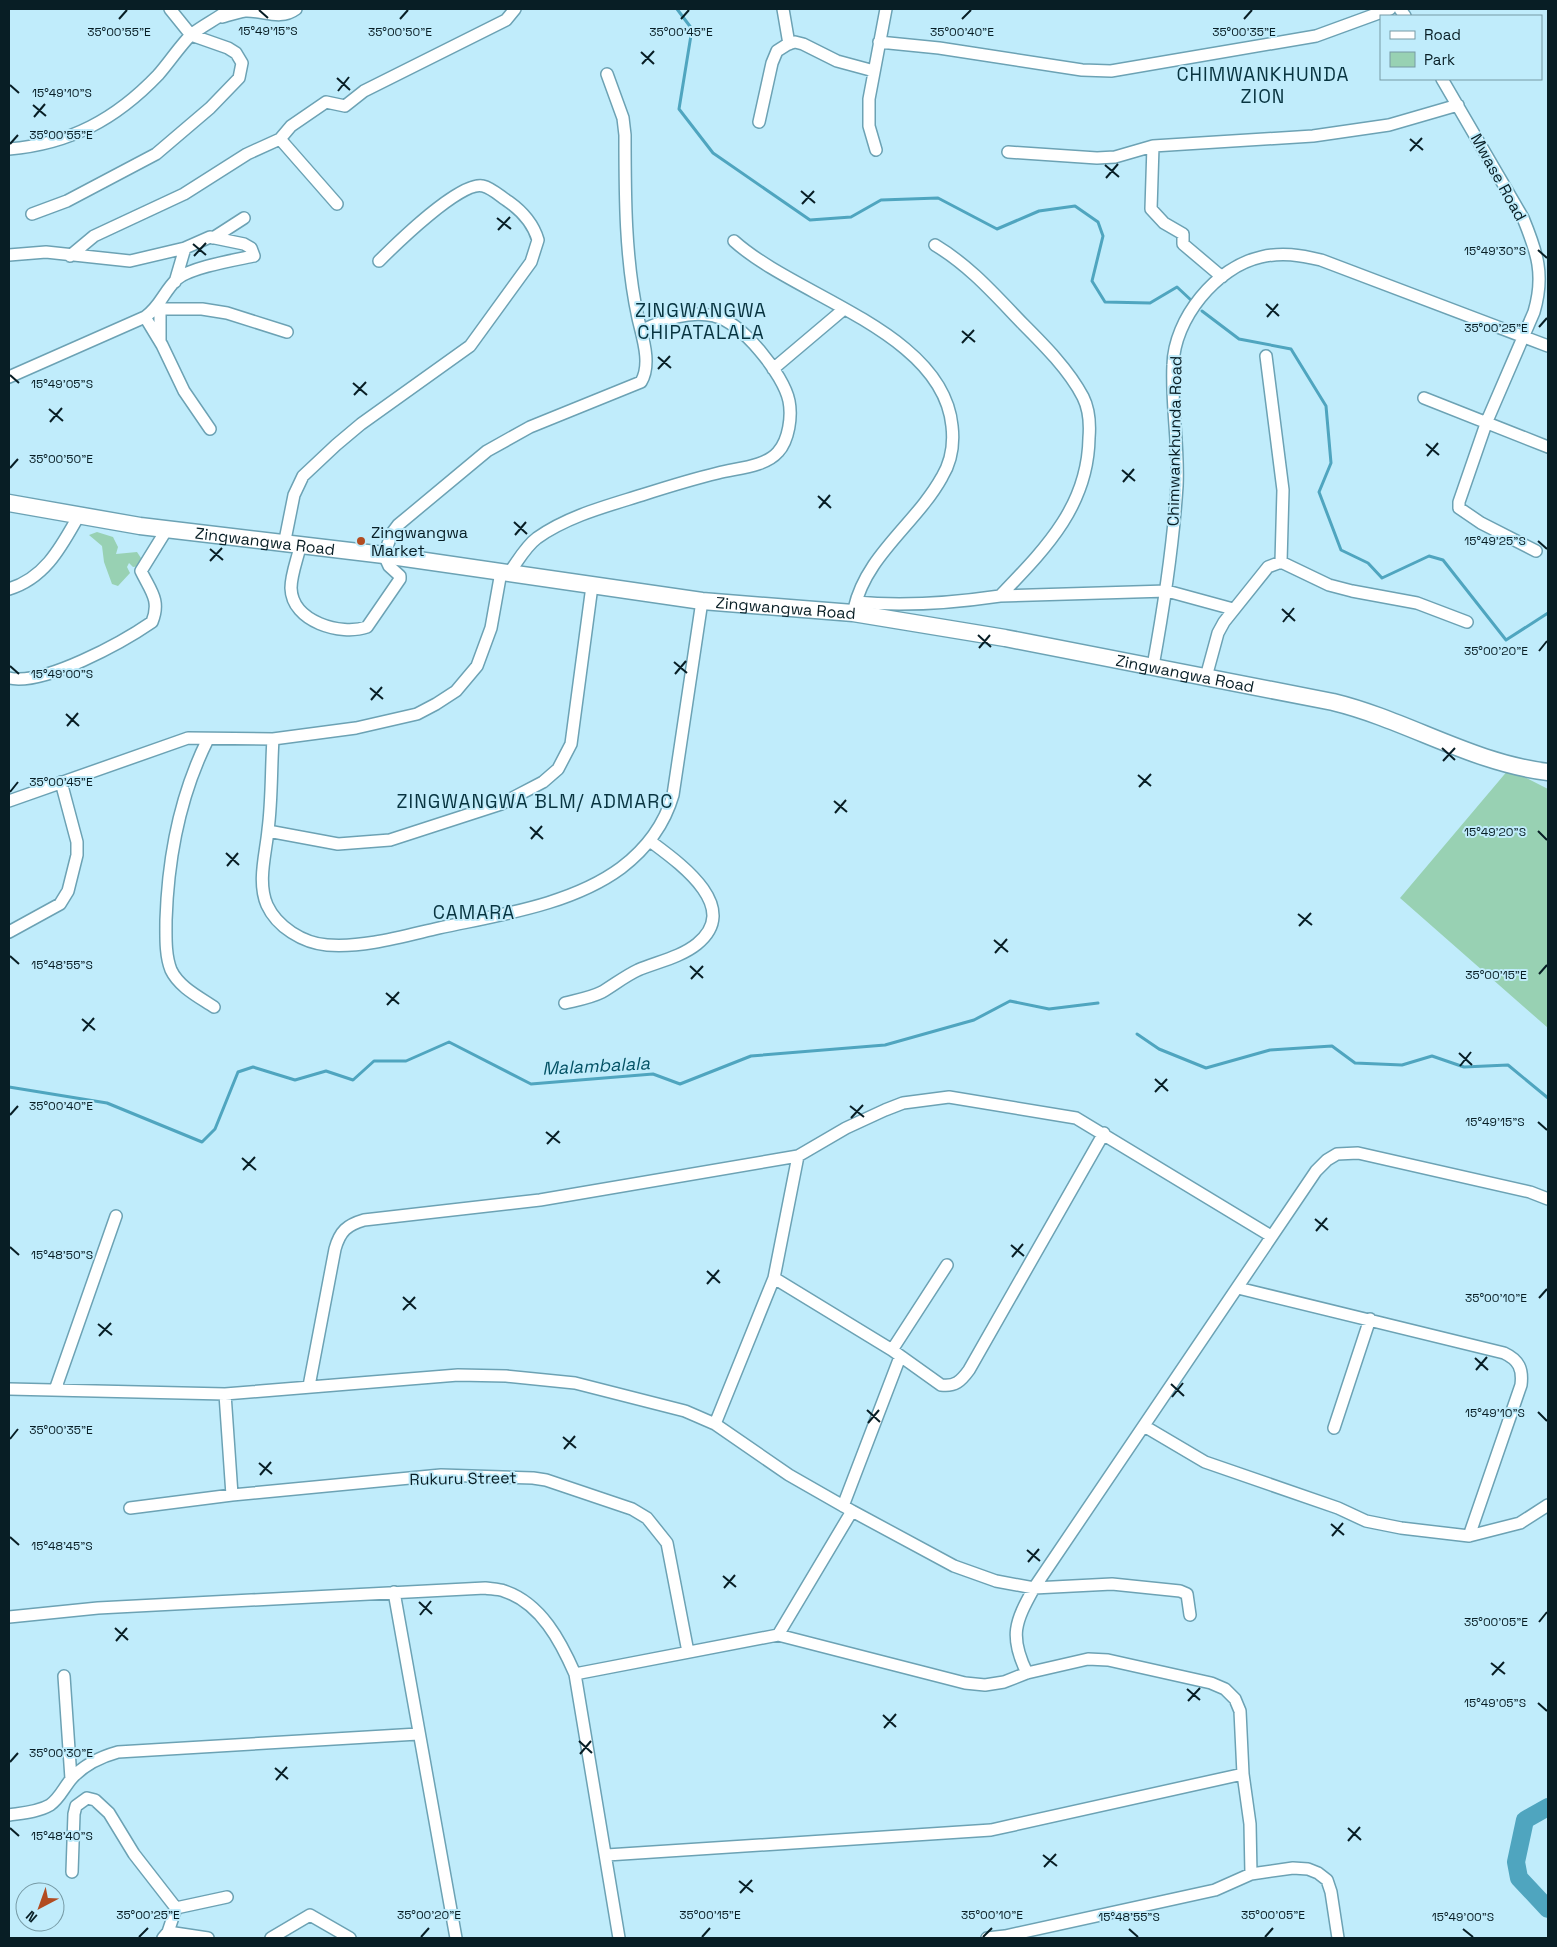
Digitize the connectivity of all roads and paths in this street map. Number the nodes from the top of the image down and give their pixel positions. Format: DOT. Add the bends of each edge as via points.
graph roads {
  1 [pos="170,9"];
  2 [pos="230,9"];
  3 [pos="296,9"];
  4 [pos="515,9"];
  5 [pos="784,9"];
  6 [pos="886,9"];
  7 [pos="1390,9"];
  8 [pos="218,18"];
  9 [pos="191,35"];
  10 [pos="879,42"];
  11 [pos="789,44"];
  12 [pos="874,70"];
  13 [pos="607,74"];
  14 [pos="1443,80"];
  15 [pos="1458,105"];
  16 [pos="759,122"];
  17 [pos="280,139"];
  18 [pos="1153,146"];
  19 [pos="9,149"];
  20 [pos="876,150"];
  21 [pos="1008,152"];
  22 [pos="337,204"];
  23 [pos="32,214"];
  24 [pos="244,218"];
  25 [pos="213,238"];
  26 [pos="734,241"];
  27 [pos="935,246"];
  28 [pos="185,248"];
  29 [pos="9,255"];
  30 [pos="70,256"];
  31 [pos="379,261"];
  32 [pos="1544,268"];
  33 [pos="1222,278"];
  34 [pos="175,282"];
  35 [pos="158,309"];
  36 [pos="844,309"];
  37 [pos="146,317"];
  38 [pos="642,330"];
  39 [pos="287,332"];
  40 [pos="1524,337"];
  41 [pos="160,342"];
  42 [pos="1548,346"];
  43 [pos="1266,356"];
  44 [pos="773,369"];
  45 [pos="9,377"];
  46 [pos="1424,398"];
  47 [pos="1487,422"];
  48 [pos="210,430"];
  49 [pos="1548,447"];
  50 [pos="9,503"];
  51 [pos="78,517"];
  52 [pos="167,529"];
  53 [pos="292,546"];
  54 [pos="1536,551"];
  55 [pos="384,555"];
  56 [pos="1281,562"];
  57 [pos="505,573"];
  58 [pos="592,586"];
  59 [pos="9,589"];
  60 [pos="1167,591"];
  61 [pos="1000,596"];
  62 [pos="702,601"];
  63 [pos="854,607"];
  64 [pos="1233,609"];
  65 [pos="1467,622"];
  66 [pos="1153,666"];
  67 [pos="1206,677"];
  68 [pos="9,678"];
  69 [pos="208,739"];
  70 [pos="273,739"];
  71 [pos="1548,772"];
  72 [pos="61,782"];
  73 [pos="9,801"];
  74 [pos="268,830"];
  75 [pos="650,841"];
  76 [pos="9,932"];
  77 [pos="565,1004"];
  78 [pos="214,1007"];
  79 [pos="1104,1133"];
  80 [pos="798,1156"];
  81 [pos="1548,1200"];
  82 [pos="116,1216"];
  83 [pos="1271,1236"];
  84 [pos="947,1265"];
  85 [pos="774,1278"];
  86 [pos="1238,1288"];
  87 [pos="1370,1319"];
  88 [pos="896,1354"];
  89 [pos="309,1386"];
  90 [pos="9,1389"];
  91 [pos="55,1390"];
  92 [pos="225,1394"];
  93 [pos="715,1424"];
  94 [pos="1144,1426"];
  95 [pos="1334,1428"];
  96 [pos="232,1495"];
  97 [pos="1548,1505"];
  98 [pos="130,1508"];
  99 [pos="848,1509"];
  100 [pos="1469,1536"];
  101 [pos="1034,1588"];
  102 [pos="394,1592"];
  103 [pos="1190,1615"];
  104 [pos="9,1617"];
  105 [pos="778,1635"];
  106 [pos="688,1652"];
  107 [pos="1027,1673"];
  108 [pos="575,1674"];
  109 [pos="64,1676"];
  110 [pos="418,1734"];
  111 [pos="1243,1774"];
  112 [pos="71,1779"];
  113 [pos="9,1815"];
  114 [pos="607,1855"];
  115 [pos="72,1872"];
  116 [pos="1251,1874"];
  117 [pos="227,1897"];
  118 [pos="176,1908"];
  119 [pos="166,1935"];
  120 [pos="208,1938"];
  121 [pos="271,1938"];
  122 [pos="350,1938"];
  123 [pos="456,1938"];
  124 [pos="619,1938"];
  125 [pos="987,1938"];
  126 [pos="1338,1938"];
  1 -- 9 [label="street"];
  2 -- 8 [label="street"];
  3 -- 8 [label="street" via="272,15 245,11"];
  4 -- 17 [label="street" via="506,20 364,91 345,106 326,102 291,126"];
  5 -- 11 [label="street"];
  6 -- 10 [label="street"];
  7 -- 10 [label="street" via="1316,36 1111,71"];
  8 -- 9 [label="street"];
  9 -- 19 [label="street" via="154,80 120,109 70,138"];
  9 -- 23 [label="street" via="236,53 242,63 238,79 210,108 156,154 67,201"];
  10 -- 12 [label="street"];
  11 -- 12 [label="street" via="803,44 848,66"];
  11 -- 16 [label="street" via="777,51 772,63"];
  12 -- 20 [label="street" via="868,116"];
  13 -- 38 [label="street" via="623,118 630,270"];
  14 -- 15 [label="street, Mwase Road"];
  15 -- 18 [label="street" via="1389,125 1350,132"];
  15 -- 32 [label="street, Mwase Road" via="1523,218"];
  17 -- 22 [label="street"];
  17 -- 30 [label="street" via="240,158 184,194 94,236"];
  18 -- 21 [label="street" via="1115,157 1097,158"];
  18 -- 33 [label="street" via="1151,209 1164,223 1183,234 1183,244"];
  24 -- 25 [label="street"];
  25 -- 28 [label="street"];
  25 -- 34 [label="street" via="244,244 251,248 254,256 192,270"];
  26 -- 36 [label="street" via="752,257"];
  27 -- 61 [label="street" via="974,272 1042,344 1084,399 1090,426 1082,483 1070,512 1049,544"];
  28 -- 30 [label="street" via="130,262"];
  28 -- 34 [label="street"];
  29 -- 30 [label="street" via="46,252"];
  31 -- 53 [label="street" via="423,219 457,196 483,185 521,210 538,240 531,262 470,346 355,429 302,476 294,495"];
  32 -- 40 [label="street, Mwase Road" via="1540,293"];
  33 -- 40 [label="street, Chimwankhunda Road" via="1259,257 1296,254 1321,260"];
  33 -- 60 [label="street, Chimwankhunda Road" via="1194,306 1176,344 1172,364 1178,448"];
  34 -- 35 [label="street" via="164,294"];
  35 -- 37 [label="street"];
  35 -- 39 [label="street" via="202,309 227,313"];
  35 -- 41 [label="street"];
  36 -- 44 [label="street"];
  36 -- 63 [label="street" via="892,339 933,375 948,402 953,435 950,458 942,477 868,572"];
  37 -- 41 [label="street"];
  37 -- 45 [label="street"];
  38 -- 44 [label="street" via="683,314 715,316 740,331"];
  38 -- 55 [label="street" via="646,368 641,382 530,426 487,451 398,525"];
  40 -- 42 [label="street, Chimwankhunda Road"];
  40 -- 47 [label="street, Mwase Road"];
  41 -- 48 [label="street" via="184,391"];
  43 -- 56 [label="street" via="1283,490"];
  44 -- 57 [label="street" via="785,389 790,410 788,432 782,447 773,456 614,503 573,519 537,538"];
  46 -- 47 [label="street"];
  47 -- 49 [label="street"];
  47 -- 54 [label="street, Mwase Road" via="1459,508"];
  50 -- 51 [label="street, Zingwangwa Road"];
  51 -- 52 [label="street, Zingwangwa Road"];
  51 -- 59 [label="street" via="46,566 34,577"];
  52 -- 53 [label="street, Zingwangwa Road"];
  52 -- 68 [label="street" via="141,571 156,600 156,614 152,622 86,660 35,676"];
  53 -- 55 [label="street, Zingwangwa Road"];
  53 -- 55 [label="street" via="292,596 302,612 320,624 344,629 367,627 400,580"];
  55 -- 57 [label="street, Zingwangwa Road"];
  56 -- 64 [label="street" via="1268,567"];
  56 -- 65 [label="street" via="1329,585 1417,603"];
  57 -- 58 [label="street, Zingwangwa Road"];
  57 -- 70 [label="street" via="486,648 477,666 456,691 436,704 398,719"];
  58 -- 62 [label="street, Zingwangwa Road"];
  58 -- 74 [label="street" via="571,744 558,769 543,782 501,804 390,840 338,844"];
  60 -- 61 [label="street"];
  60 -- 64 [label="street"];
  60 -- 66 [label="street, Chimwankhunda Road"];
  61 -- 63 [label="street" via="938,604"];
  62 -- 63 [label="street, Zingwangwa Road"];
  62 -- 75 [label="street" via="672,795 664,820"];
  63 -- 66 [label="street, Zingwangwa Road"];
  64 -- 67 [label="street" via="1218,633"];
  66 -- 67 [label="street, Zingwangwa Road"];
  67 -- 71 [label="street, Zingwangwa Road" via="1347,705 1494,761 1520,769"];
  69 -- 70 [label="street"];
  69 -- 72 [label="street" via="188,738"];
  69 -- 78 [label="street" via="193,771 173,840 166,937 171,970 180,983"];
  70 -- 74 [label="street"];
  72 -- 73 [label="street"];
  72 -- 76 [label="street" via="77,842 68,891 60,904"];
  74 -- 75 [label="street" via="263,855 263,894 267,906 288,930 308,941 328,945 415,934 543,904 605,878"];
  75 -- 77 [label="street" via="684,867 710,900 712,917 705,936 683,952 630,974 602,992"];
  79 -- 80 [label="street" via="1076,1118 949,1097 904,1103 885,1110"];
  79 -- 83 [label="street"];
  79 -- 88 [label="street" via="963,1379 948,1386 941,1385"];
  80 -- 85 [label="street"];
  80 -- 89 [label="street" via="540,1200 352,1224 344,1229 335,1249"];
  81 -- 83 [label="street" via="1511,1188 1344,1152 1327,1160 1316,1171"];
  82 -- 91 [label="street"];
  83 -- 86 [label="street"];
  84 -- 88 [label="street"];
  85 -- 88 [label="street"];
  85 -- 93 [label="street"];
  86 -- 87 [label="street"];
  86 -- 94 [label="street"];
  87 -- 95 [label="street"];
  87 -- 100 [label="street" via="1504,1353 1518,1362 1521,1368 1521,1385"];
  88 -- 99 [label="street"];
  89 -- 92 [label="street"];
  89 -- 93 [label="street" via="458,1375 552,1379 684,1411"];
  90 -- 91 [label="street"];
  91 -- 92 [label="street"];
  92 -- 96 [label="street"];
  93 -- 99 [label="street" via="775,1466"];
  94 -- 100 [label="street" via="1205,1462 1338,1508 1366,1521"];
  94 -- 101 [label="street"];
  96 -- 98 [label="street, Rukuru Street"];
  96 -- 106 [label="street, Rukuru Street" via="461,1475 546,1480 586,1493 639,1514 658,1530 667,1543"];
  97 -- 100 [label="street" via="1520,1523"];
  99 -- 101 [label="street" via="954,1566 996,1581"];
  99 -- 105 [label="street"];
  101 -- 103 [label="street" via="1112,1584 1180,1591 1187,1594"];
  101 -- 107 [label="street" via="1014,1633"];
  102 -- 104 [label="street" via="98,1608"];
  102 -- 108 [label="street" via="485,1588 505,1591 526,1603 547,1622 562,1643"];
  102 -- 110 [label="street"];
  105 -- 106 [label="street"];
  105 -- 107 [label="street" via="965,1683 1004,1682"];
  106 -- 108 [label="street"];
  107 -- 111 [label="street" via="1067,1662 1108,1660 1225,1689 1240,1710"];
  108 -- 114 [label="street"];
  109 -- 112 [label="street"];
  110 -- 112 [label="street" via="135,1750 101,1756"];
  110 -- 123 [label="street"];
  111 -- 114 [label="street" via="991,1830"];
  111 -- 116 [label="street" via="1250,1824"];
  112 -- 113 [label="street" via="50,1804 36,1811"];
  114 -- 124 [label="street"];
  115 -- 118 [label="street" via="76,1806 87,1798 95,1800 109,1813 134,1854"];
  116 -- 125 [label="street" via="1215,1890"];
  116 -- 126 [label="street" via="1293,1868 1318,1873 1327,1880 1331,1892"];
  117 -- 118 [label="street"];
  118 -- 119 [label="street"];
  119 -- 120 [label="street"];
  121 -- 122 [label="street" via="310,1915"];
}
